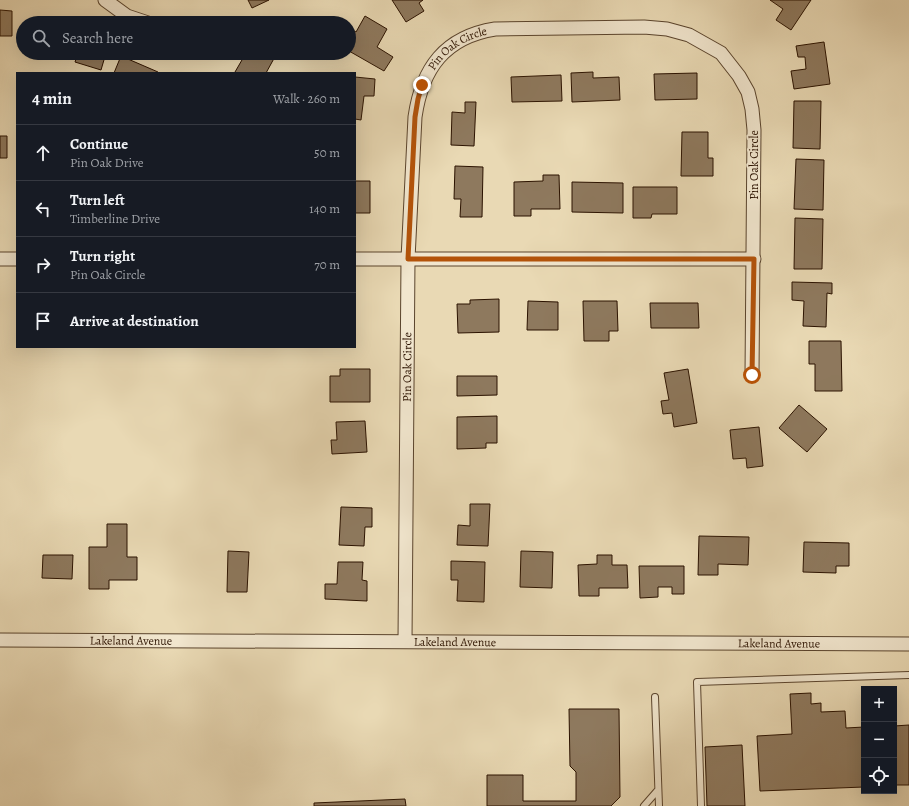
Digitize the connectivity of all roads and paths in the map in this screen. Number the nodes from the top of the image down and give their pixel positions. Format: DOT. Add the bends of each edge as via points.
graph roads {
  1 [pos="105,0"];
  2 [pos="127,16"];
  3 [pos="0,259"];
  4 [pos="16,259"];
  5 [pos="356,259"];
  6 [pos="408,259"];
  7 [pos="754,259"];
  8 [pos="752,375"];
  9 [pos="0,640"];
  10 [pos="405,641"];
  11 [pos="909,644"];
  12 [pos="909,675"];
  13 [pos="655,697"];
  14 [pos="658,790"];
  15 [pos="644,806"];
  16 [pos="659,806"];
  17 [pos="701,806"];
  1 -- 2 [label="street"];
  3 -- 4 [label="street"];
  5 -- 6 [label="street"];
  6 -- 7 [label="street"];
  6 -- 7 [label="street, Pin Oak Circle" via="415,117 422,85 440,57 463,39 495,28 644,27 667,29 689,35 721,53 748,92 754,130"];
  6 -- 10 [label="street, Pin Oak Circle"];
  7 -- 8 [label="street, Pin Oak Circle"];
  9 -- 10 [label="street, Lakeland Avenue"];
  10 -- 11 [label="street, Lakeland Avenue"];
  12 -- 17 [label="lane" via="697,682"];
  13 -- 14 [label="lane"];
  14 -- 15 [label="lane"];
  14 -- 16 [label="lane"];
}
